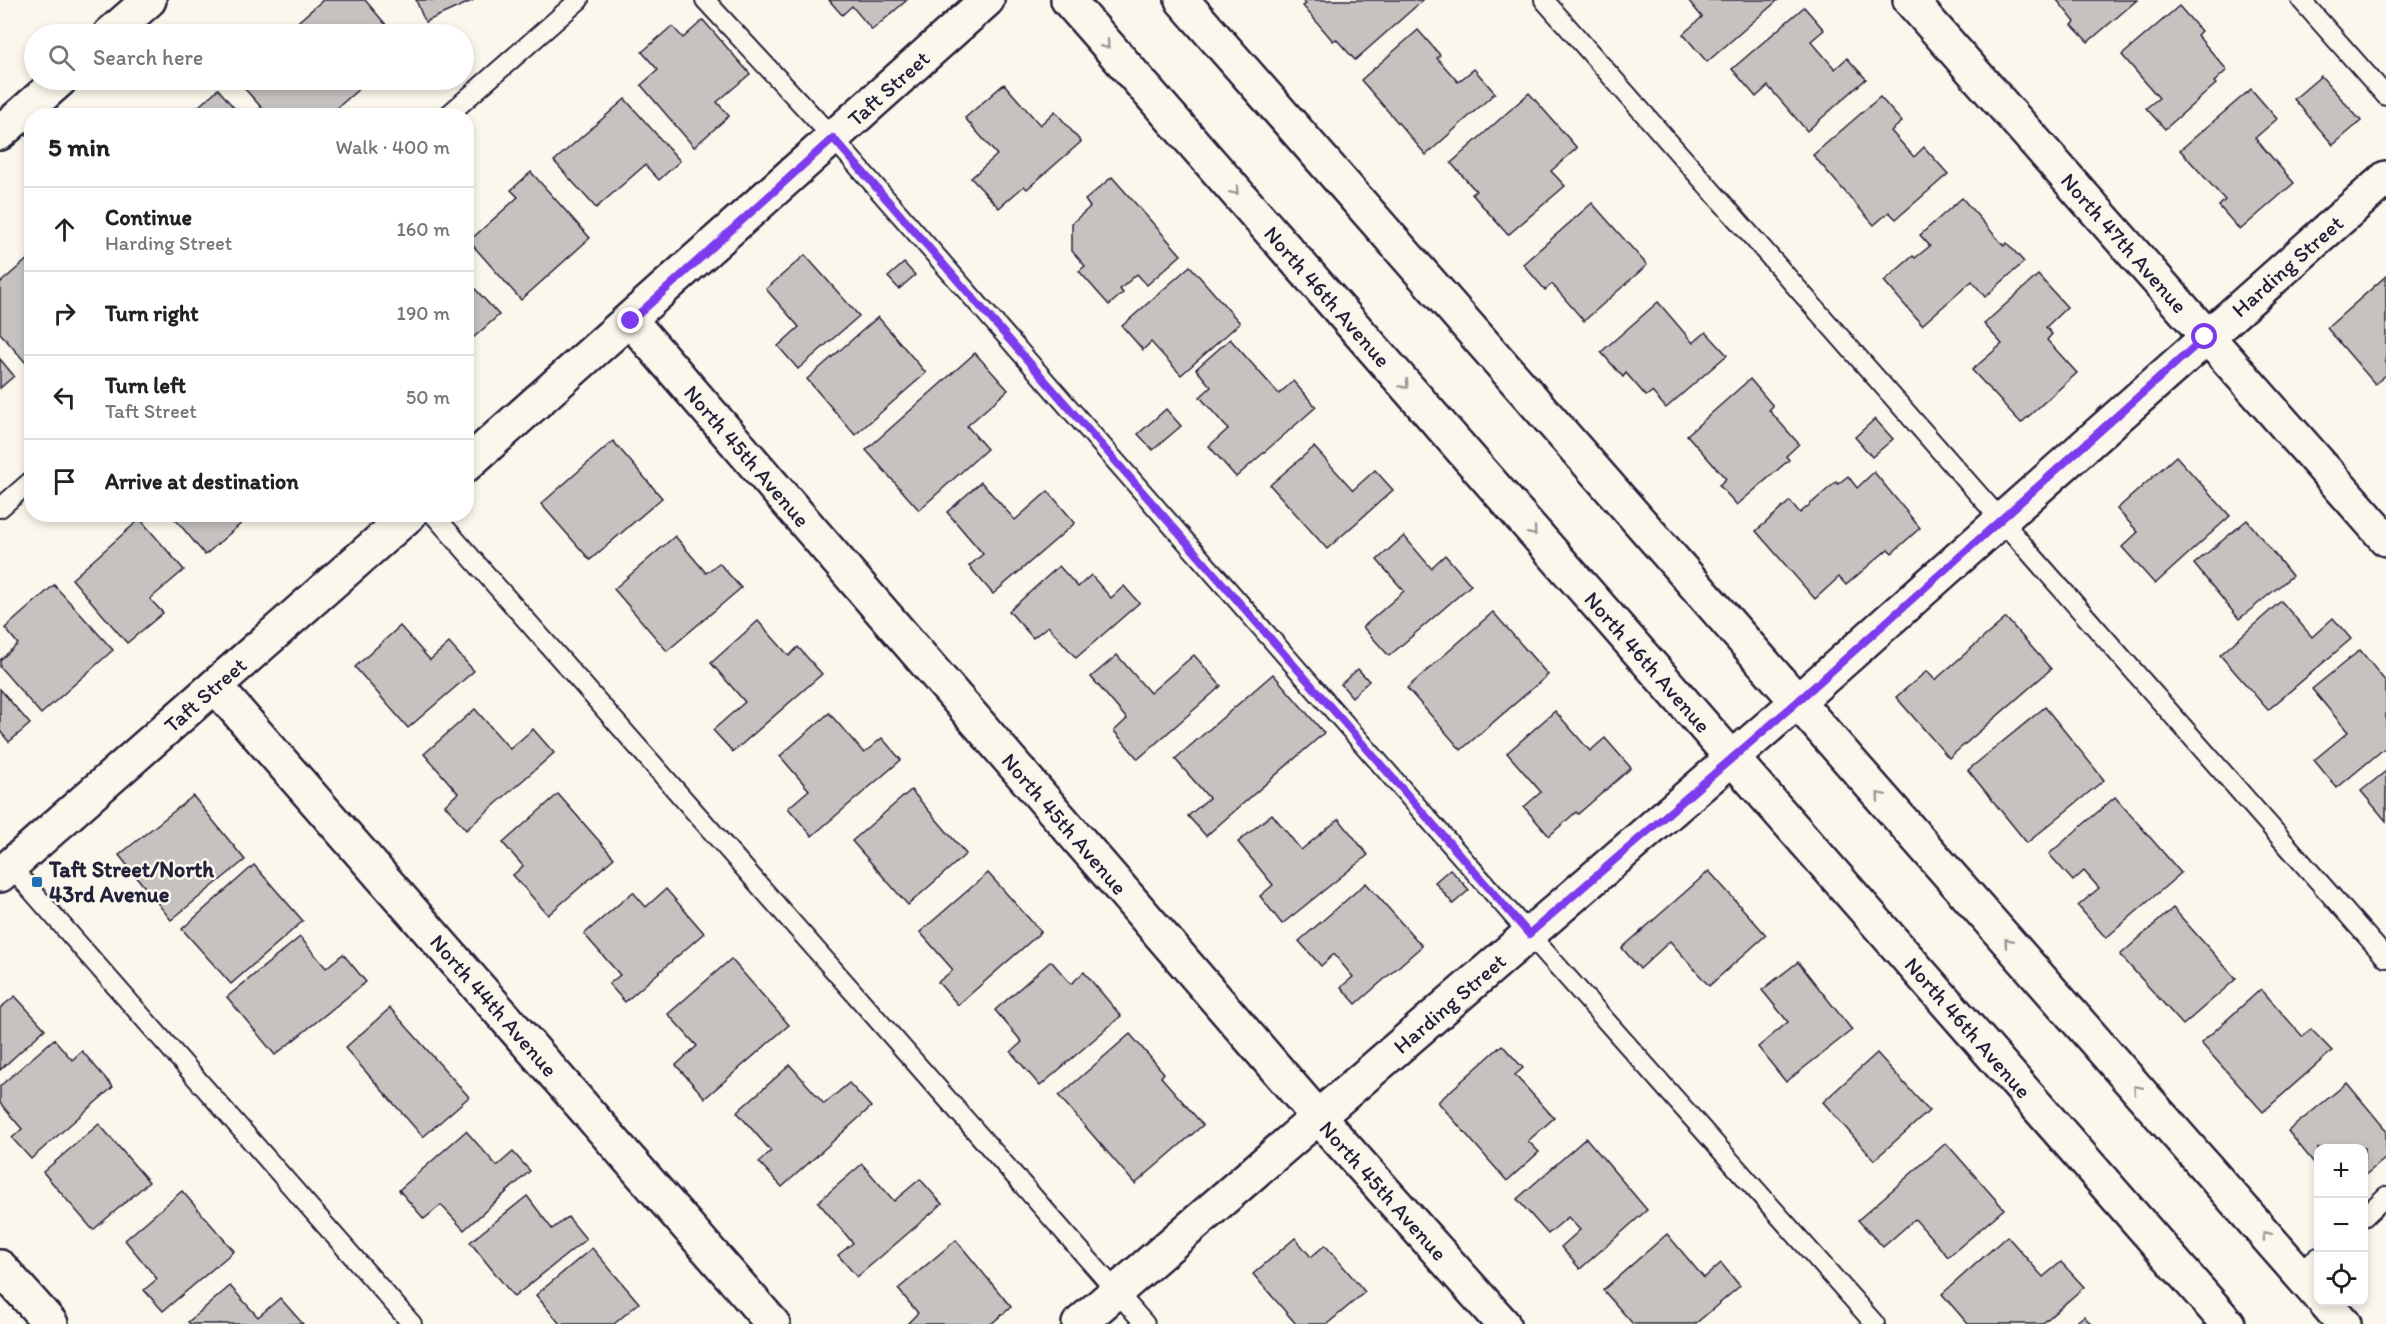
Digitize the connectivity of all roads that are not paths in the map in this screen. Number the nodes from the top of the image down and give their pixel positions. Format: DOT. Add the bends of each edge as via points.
graph roads {
  1 [pos="149,0"];
  2 [pos="579,0"];
  3 [pos="705,0"];
  4 [pos="987,0"];
  5 [pos="1068,0"];
  6 [pos="1182,0"];
  7 [pos="1544,0"];
  8 [pos="1910,0"];
  9 [pos="2301,0"];
  10 [pos="121,24"];
  11 [pos="49,90"];
  12 [pos="2386,96"];
  13 [pos="28,108"];
  14 [pos="456,108"];
  15 [pos="24,112"];
  16 [pos="0,133"];
  17 [pos="833,138"];
  18 [pos="2386,178"];
  19 [pos="631,321"];
  20 [pos="2205,337"];
  21 [pos="474,458"];
  22 [pos="24,487"];
  23 [pos="0,508"];
  24 [pos="2002,519"];
  25 [pos="401,522"];
  26 [pos="440,522"];
  27 [pos="2386,539"];
  28 [pos="215,686"];
  29 [pos="1797,702"];
  30 [pos="1732,759"];
  31 [pos="5,870"];
  32 [pos="1529,934"];
  33 [pos="2386,958"];
  34 [pos="1318,1117"];
  35 [pos="2386,1196"];
  36 [pos="2368,1213"];
  37 [pos="0,1267"];
  38 [pos="2312,1275"];
  39 [pos="1117,1291"];
  40 [pos="2328,1306"];
  41 [pos="51,1324"];
  42 [pos="412,1324"];
  43 [pos="772,1324"];
  44 [pos="1078,1324"];
  45 [pos="1145,1324"];
  46 [pos="1503,1324"];
  47 [pos="1875,1324"];
  48 [pos="2228,1324"];
  49 [pos="2344,1324"];
  1 -- 10 [label="street"];
  2 -- 14 [label="lane"];
  3 -- 17 [label="lane"];
  4 -- 17 [label="street, Taft Street"];
  5 -- 30 [label="street, North 46th Avenue, one-way"];
  6 -- 29 [label="street"];
  7 -- 24 [label="lane"];
  8 -- 20 [label="street, North 47th Avenue"];
  9 -- 12 [label="lane"];
  11 -- 13 [label="street"];
  15 -- 16 [label="street"];
  17 -- 19 [label="street, Taft Street"];
  17 -- 32 [label="lane"];
  18 -- 20 [label="street, Harding Street"];
  19 -- 21 [label="street, Taft Street"];
  19 -- 34 [label="street, North 45th Avenue"];
  20 -- 24 [label="street, Harding Street"];
  20 -- 27 [label="street, North 47th Avenue"];
  22 -- 23 [label="lane"];
  24 -- 29 [label="street, Harding Street"];
  24 -- 33 [label="lane"];
  25 -- 28 [label="street, Taft Street"];
  26 -- 39 [label="lane"];
  28 -- 31 [label="street, Taft Street"];
  28 -- 43 [label="street, North 44th Avenue"];
  29 -- 30 [label="street, Harding Street"];
  38 -- 29 [label="street, one-way"];
  30 -- 32 [label="street, Harding Street"];
  30 -- 48 [label="street, North 46th Avenue"];
  31 -- 42 [label="lane"];
  32 -- 34 [label="street, Harding Street"];
  32 -- 47 [label="lane"];
  34 -- 39 [label="street, Harding Street"];
  34 -- 46 [label="street, North 45th Avenue"];
  35 -- 36 [label="lane"];
  37 -- 41 [label="street"];
  39 -- 44 [label="street, Harding Street"];
  39 -- 45 [label="lane"];
  40 -- 49 [label="street"];
}
